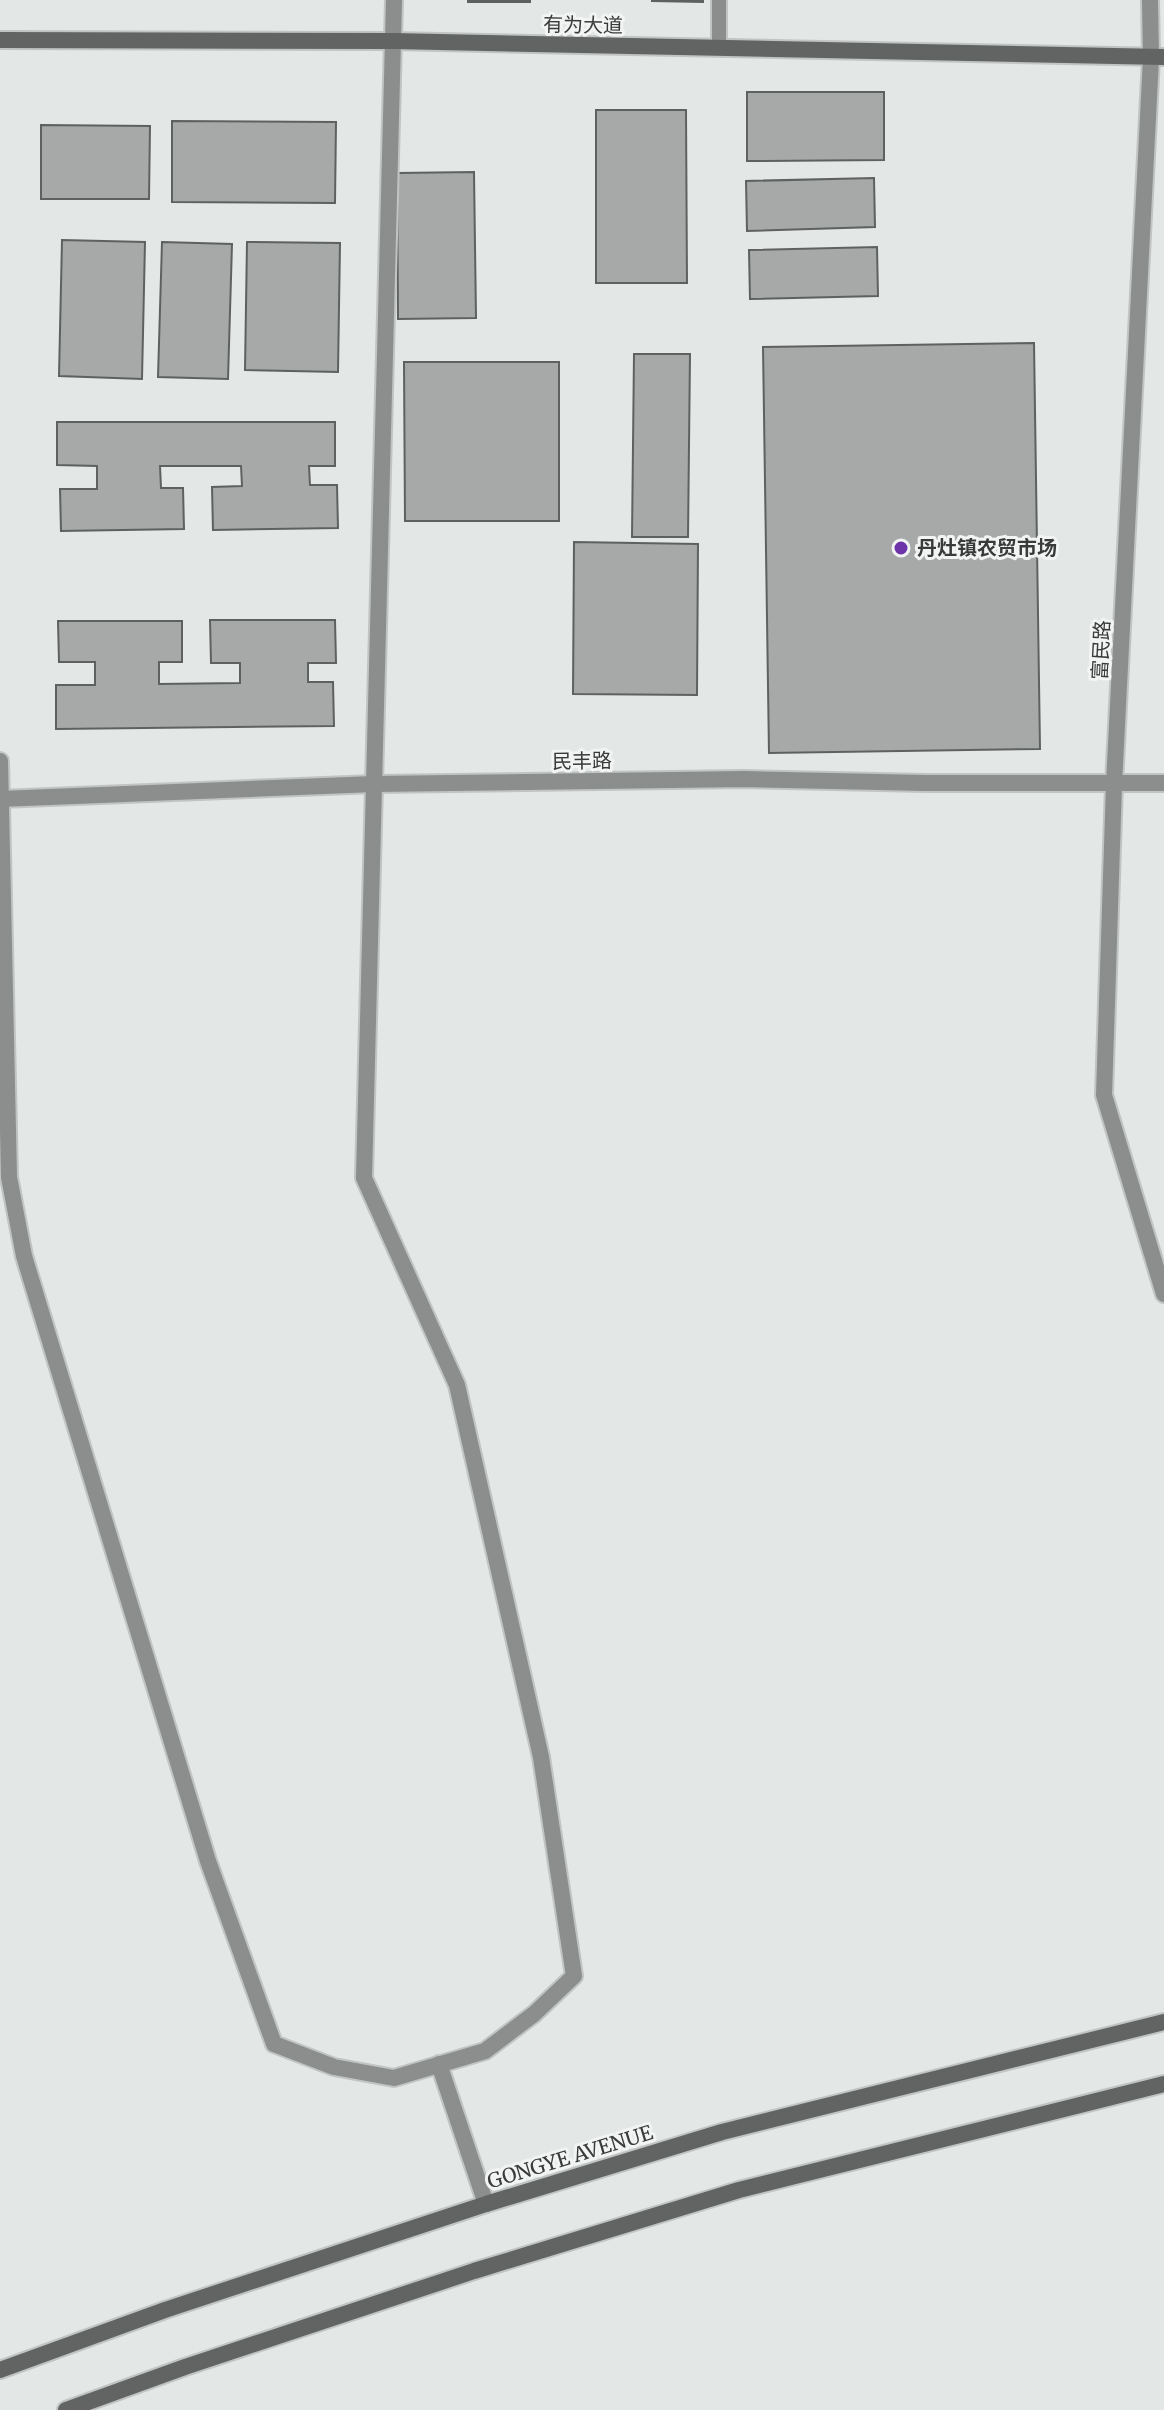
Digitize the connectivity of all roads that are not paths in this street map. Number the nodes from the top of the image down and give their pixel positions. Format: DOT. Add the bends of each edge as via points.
graph roads {
  1 [pos="394,0"];
  2 [pos="719,0"];
  3 [pos="1150,0"];
  4 [pos="0,40"];
  5 [pos="393,41"];
  6 [pos="719,48"];
  7 [pos="1157,58"];
  8 [pos="0,761"];
  9 [pos="1164,783"];
  10 [pos="374,784"];
  11 [pos="1114,784"];
  12 [pos="0,799"];
  13 [pos="1164,1294"];
  14 [pos="1164,2022"];
  15 [pos="439,2064"];
  16 [pos="1164,2084"];
  17 [pos="486,2204"];
  18 [pos="0,2370"];
  19 [pos="66,2410"];
  1 -- 5 [label="street"];
  2 -- 6 [label="lane"];
  3 -- 7 [label="street, 富民路"];
  4 -- 5 [label="main road, 有为大道"];
  5 -- 6 [label="main road, 有为大道"];
  5 -- 10 [label="street"];
  6 -- 7 [label="main road, 有为大道"];
  7 -- 11 [label="street, 富民路"];
  8 -- 12 [label="street"];
  9 -- 11 [label="street, 民丰路"];
  10 -- 11 [label="street, 民丰路" via="744,779"];
  10 -- 12 [label="street, 民丰路"];
  10 -- 15 [label="street" via="364,1178 457,1385 541,1757 574,1976 485,2051"];
  11 -- 13 [label="street, 富民路" via="1104,1095"];
  12 -- 15 [label="street" via="9,1177 24,1256 208,1861 274,2044 334,2067 394,2078"];
  14 -- 17 [label="main road, GONGYE AVENUE" via="722,2132"];
  15 -- 17 [label="street"];
  16 -- 19 [label="main road" via="739,2190 474,2271"];
  17 -- 18 [label="main road, GONGYE AVENUE"];
}
